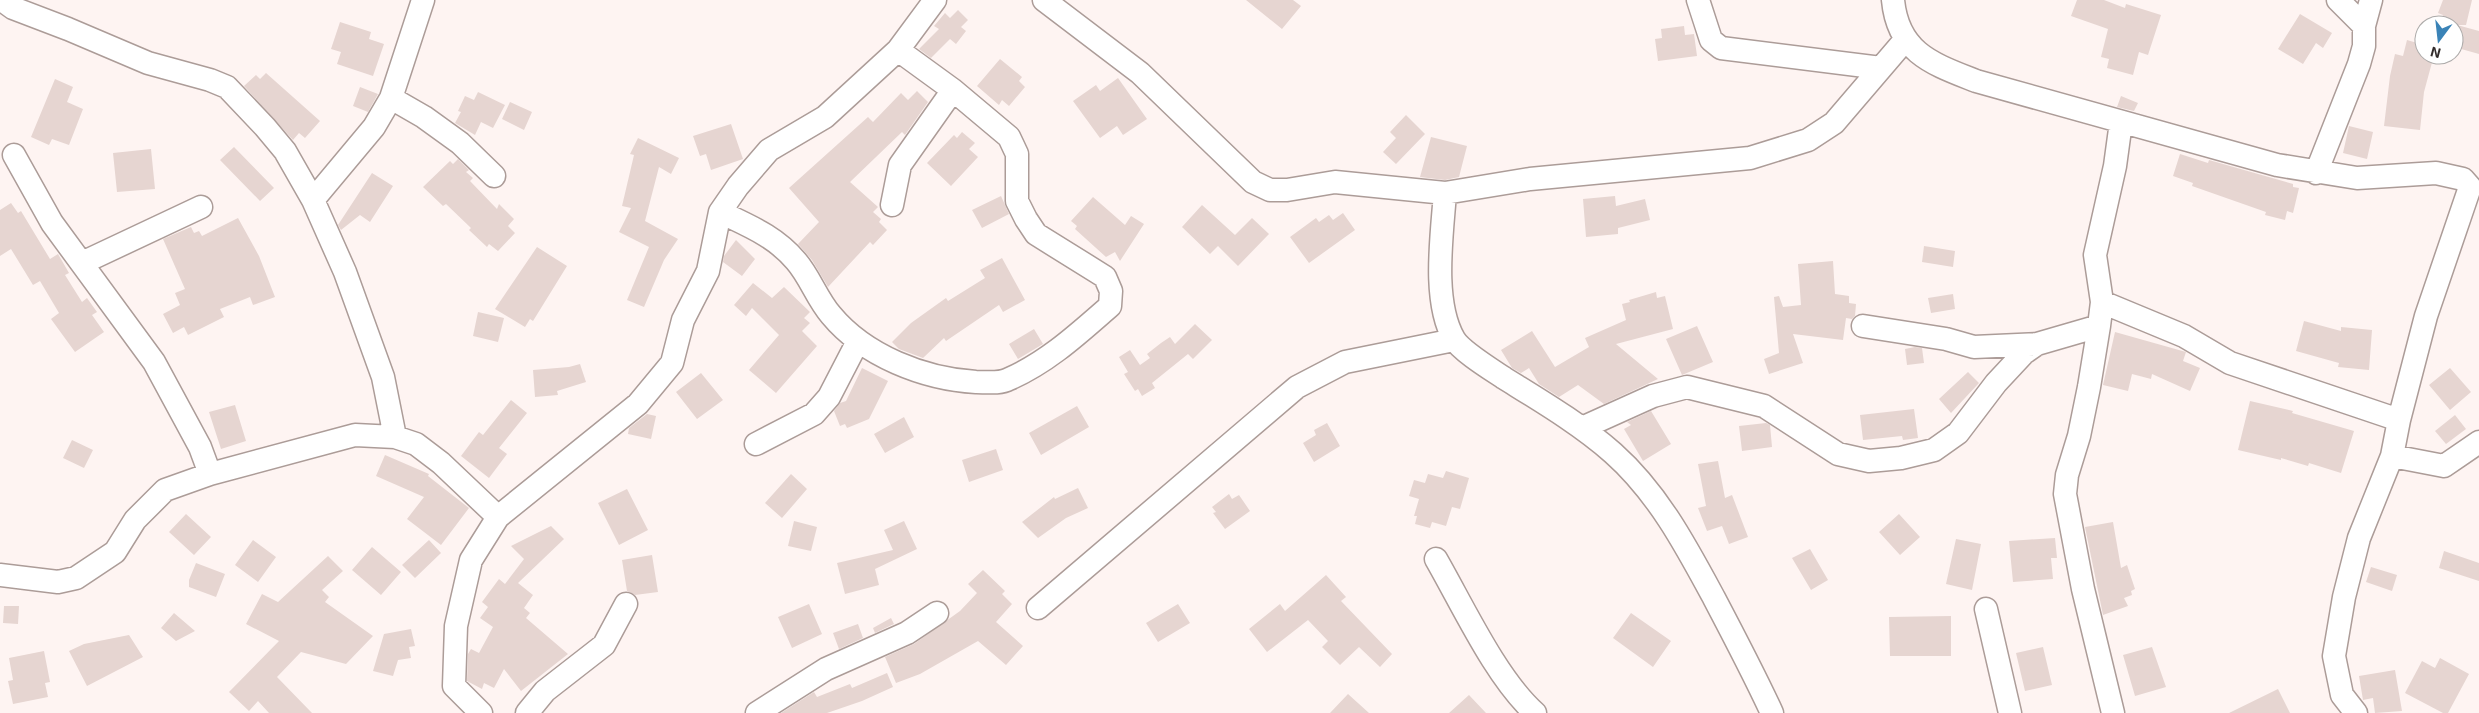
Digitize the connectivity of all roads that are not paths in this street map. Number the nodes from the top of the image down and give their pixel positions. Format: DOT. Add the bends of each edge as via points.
graph roads {
  1 [pos="2,0"];
  2 [pos="423,0"];
  3 [pos="935,0"];
  4 [pos="1044,0"];
  5 [pos="1698,0"];
  6 [pos="1893,0"];
  7 [pos="2338,0"];
  8 [pos="2371,0"];
  9 [pos="2364,26"];
  10 [pos="1905,40"];
  11 [pos="898,50"];
  12 [pos="1881,68"];
  13 [pos="953,90"];
  14 [pos="392,98"];
  15 [pos="2121,122"];
  16 [pos="14,155"];
  17 [pos="2316,173"];
  18 [pos="494,176"];
  19 [pos="1445,193"];
  20 [pos="313,200"];
  21 [pos="892,205"];
  22 [pos="201,206"];
  23 [pos="720,212"];
  24 [pos="2471,216"];
  25 [pos="82,263"];
  26 [pos="2102,302"];
  27 [pos="1863,326"];
  28 [pos="2099,326"];
  29 [pos="1454,340"];
  30 [pos="858,341"];
  31 [pos="2037,344"];
  32 [pos="2399,420"];
  33 [pos="1582,428"];
  34 [pos="395,436"];
  35 [pos="2479,442"];
  36 [pos="756,444"];
  37 [pos="2392,456"];
  38 [pos="210,474"];
  39 [pos="498,517"];
  40 [pos="1436,559"];
  41 [pos="0,575"];
  42 [pos="626,604"];
  43 [pos="1038,608"];
  44 [pos="1986,609"];
  45 [pos="937,613"];
  46 [pos="481,713"];
  47 [pos="527,713"];
  48 [pos="757,713"];
  49 [pos="1536,713"];
  50 [pos="1772,713"];
  51 [pos="2010,713"];
  52 [pos="2113,713"];
  53 [pos="2356,713"];
  1 -- 20 [label="street" via="13,8 148,63 226,87 285,151"];
  2 -- 14 [label="street"];
  3 -- 11 [label="street"];
  4 -- 19 [label="street" via="1140,73 1253,182 1261,186 1270,190 1287,190 1335,182"];
  5 -- 12 [label="street" via="1712,40 1721,48"];
  6 -- 10 [label="street"];
  7 -- 9 [label="street"];
  8 -- 9 [label="street"];
  9 -- 17 [label="street" via="2364,46 2359,64"];
  10 -- 12 [label="street"];
  10 -- 15 [label="street" via="1934,64 1976,80"];
  11 -- 13 [label="street"];
  11 -- 23 [label="street" via="825,117 769,150"];
  12 -- 19 [label="street" via="1834,123 1808,140 1781,150 1750,158 1530,179"];
  13 -- 21 [label="street" via="900,165"];
  13 -- 30 [label="street" via="1009,137 1017,154 1017,201 1036,234 1105,277 1111,291 1110,306 1064,346 1008,380 950,380 907,368"];
  14 -- 18 [label="street" via="460,143"];
  14 -- 20 [label="street" via="374,127"];
  15 -- 17 [label="street" via="2277,166"];
  15 -- 26 [label="street" via="2115,166 2095,255"];
  16 -- 25 [label="street" via="52,223"];
  17 -- 24 [label="street" via="2357,178 2436,173 2463,179 2470,187"];
  19 -- 29 [label="street" via="1440,273 1444,310"];
  20 -- 34 [label="street" via="356,300 383,377"];
  22 -- 25 [label="street"];
  23 -- 30 [label="street" via="775,240 797,262 831,316"];
  23 -- 39 [label="street" via="708,271 683,320 672,363 638,404"];
  24 -- 32 [label="street" via="2426,316"];
  25 -- 38 [label="street" via="154,362 200,447"];
  26 -- 28 [label="street"];
  26 -- 32 [label="street" via="2184,336 2230,364"];
  27 -- 31 [label="street" via="1946,339 1974,347"];
  28 -- 31 [label="street"];
  28 -- 52 [label="street" via="2065,494 2083,589"];
  29 -- 33 [label="street" via="1479,361"];
  29 -- 43 [label="street" via="1345,362 1297,388"];
  30 -- 36 [label="street" via="829,397 814,414"];
  31 -- 33 [label="street" via="1996,383 1958,432 1934,450 1901,458 1869,461 1838,454 1764,406 1687,387 1654,396"];
  32 -- 37 [label="street"];
  33 -- 50 [label="street" via="1614,454 1655,497 1686,545"];
  34 -- 38 [label="street" via="355,435"];
  34 -- 39 [label="street" via="416,444 441,463"];
  35 -- 37 [label="street" via="2444,466"];
  37 -- 53 [label="street" via="2359,538 2334,656 2342,695"];
  38 -- 41 [label="street" via="165,490 135,520 115,552 76,578 58,582"];
  39 -- 46 [label="street" via="471,560 456,626 454,686"];
  40 -- 49 [label="street" via="1497,666 1522,701"];
  42 -- 47 [label="street" via="604,644 545,691"];
  44 -- 51 [label="street"];
  45 -- 48 [label="street" via="907,633 826,668"];
}
